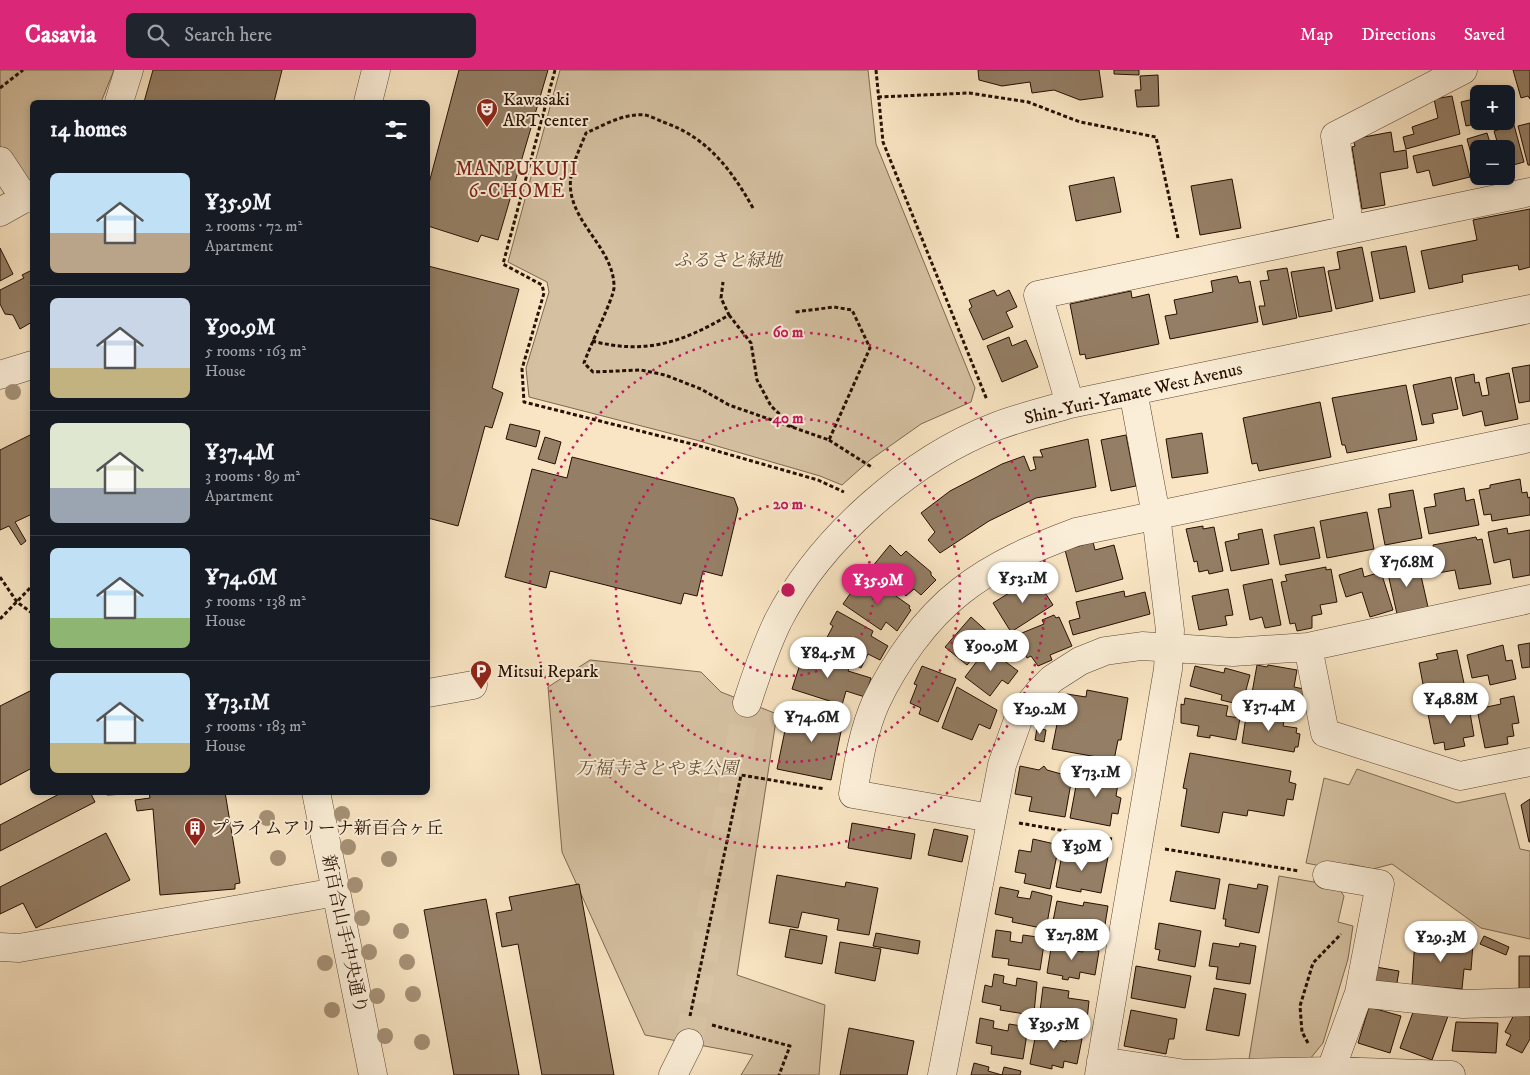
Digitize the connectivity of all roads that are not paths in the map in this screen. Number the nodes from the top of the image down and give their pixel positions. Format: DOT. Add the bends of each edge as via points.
graph roads {
  1 [pos="129,70"];
  2 [pos="376,70"];
  3 [pos="1463,70"];
  4 [pos="119,100"];
  5 [pos="368,100"];
  6 [pos="0,161"];
  7 [pos="1530,192"];
  8 [pos="29,197"];
  9 [pos="0,212"];
  10 [pos="1350,230"];
  11 [pos="1530,308"];
  12 [pos="30,366"];
  13 [pos="0,375"];
  14 [pos="1133,391"];
  15 [pos="1070,404"];
  16 [pos="1530,438"];
  17 [pos="1156,515"];
  18 [pos="1530,599"];
  19 [pos="1308,647"];
  20 [pos="1169,649"];
  21 [pos="473,685"];
  22 [pos="430,693"];
  23 [pos="747,703"];
  24 [pos="1530,762"];
  25 [pos="317,795"];
  26 [pos="991,818"];
  27 [pos="1327,875"];
  28 [pos="336,892"];
  29 [pos="0,948"];
  30 [pos="1359,993"];
  31 [pos="1530,1002"];
  32 [pos="689,1031"];
  33 [pos="1100,1068"];
  34 [pos="1331,1073"];
  35 [pos="373,1075"];
  36 [pos="673,1075"];
  37 [pos="942,1075"];
  38 [pos="1451,1075"];
  1 -- 4 [label="street"];
  2 -- 5 [label="street"];
  3 -- 10 [label="street" via="1335,136"];
  6 -- 8 [label="street"];
  7 -- 10 [label="street"];
  8 -- 9 [label="street"];
  10 -- 15 [label="street" via="1038,295"];
  11 -- 14 [label="street, Shin-Yuri-Yamate West Avenus"];
  12 -- 13 [label="street"];
  14 -- 15 [label="street, Shin-Yuri-Yamate West Avenus"];
  14 -- 17 [label="street"];
  15 -- 23 [label="street, Shin-Yuri-Yamate West Avenus" via="997,426 949,449 908,476 862,513 816,563 778,621 759,662"];
  16 -- 17 [label="street"];
  17 -- 20 [label="street" via="1170,630"];
  17 -- 26 [label="street" via="1076,532 1039,545 961,591 933,618 902,658 876,702 859,756 853,794"];
  18 -- 19 [label="street"];
  19 -- 20 [label="street" via="1233,652"];
  19 -- 24 [label="street" via="1325,732 1460,776"];
  20 -- 26 [label="street" via="1142,646 1105,651 1080,661 1052,679 1018,717 1002,765"];
  20 -- 33 [label="street"];
  21 -- 22 [label="street"];
  25 -- 28 [label="street, 新百合山手中央通り"];
  26 -- 37 [label="street"];
  27 -- 30 [label="street" via="1380,884"];
  28 -- 29 [label="street" via="19,948"];
  28 -- 35 [label="street, 新百合山手中央通り"];
  30 -- 31 [label="street" via="1463,1004"];
  30 -- 34 [label="street"];
  32 -- 36 [label="street"];
  33 -- 34 [label="street" via="1186,1074"];
  34 -- 38 [label="street"];
}
